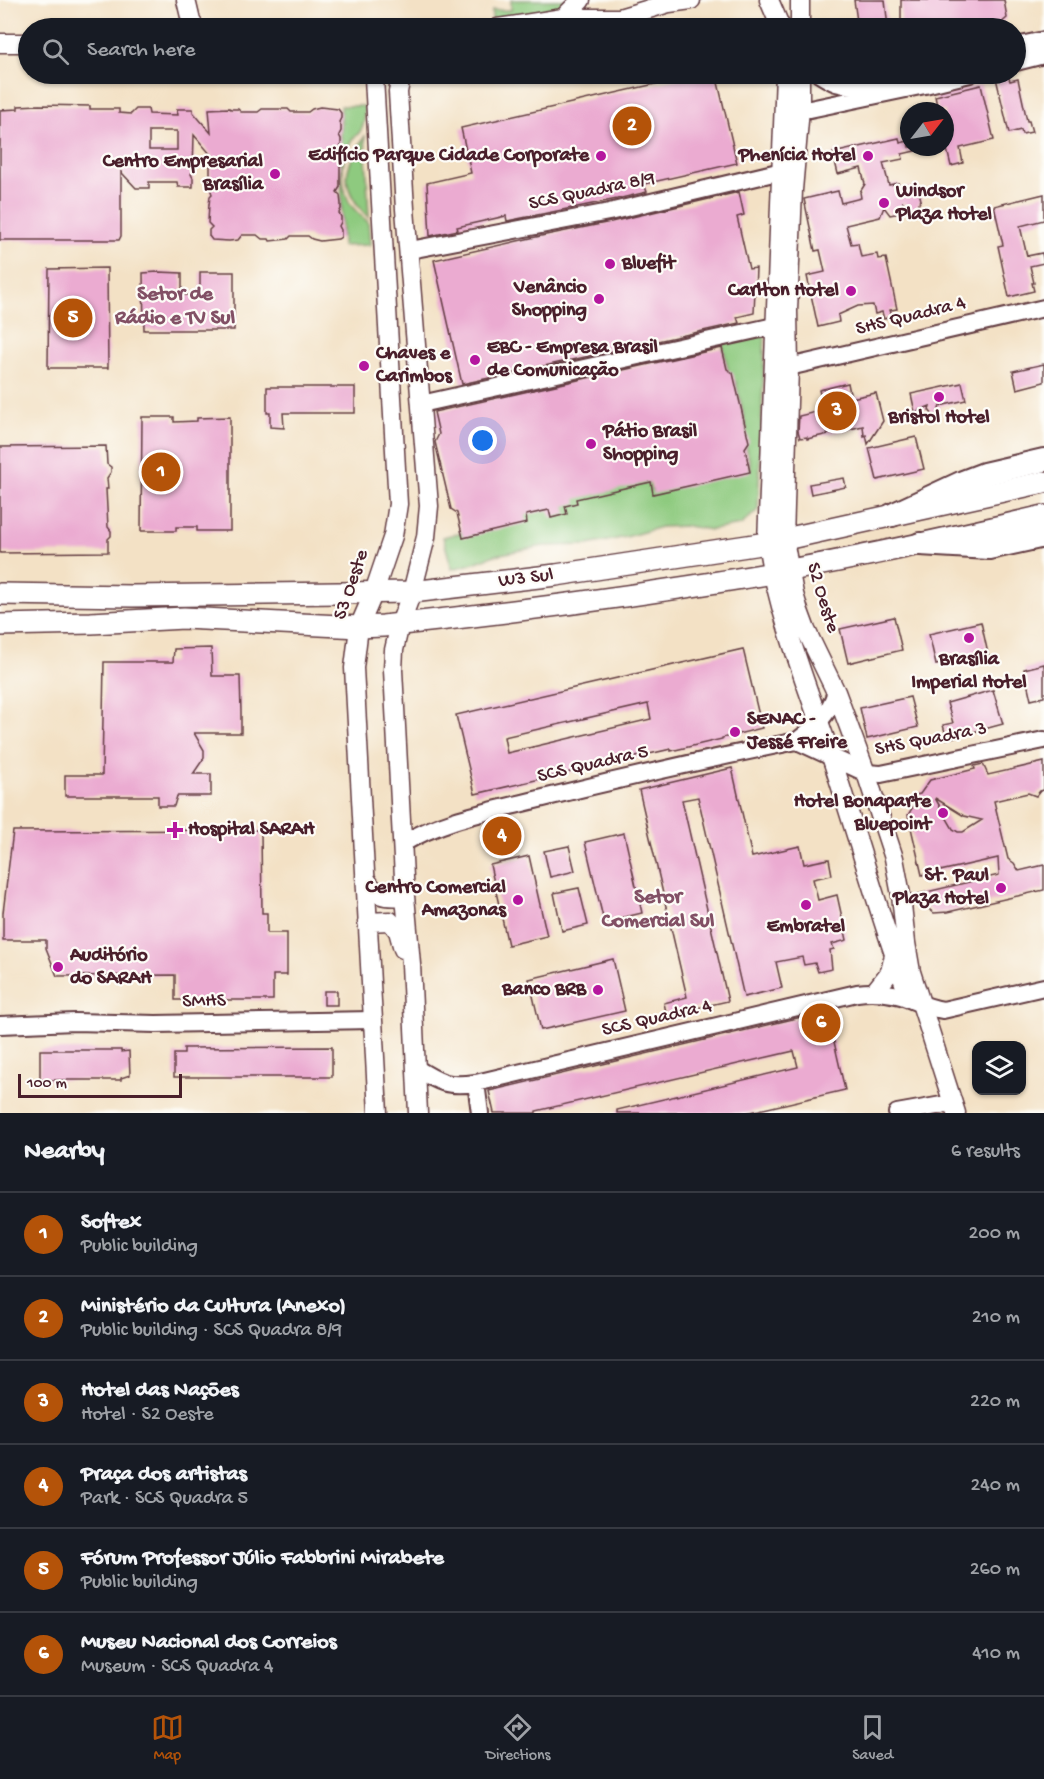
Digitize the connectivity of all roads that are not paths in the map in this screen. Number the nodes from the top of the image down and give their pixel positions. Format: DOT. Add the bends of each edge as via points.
graph roads {
  1 [pos="186,0"];
  2 [pos="581,0"];
  3 [pos="691,0"];
  4 [pos="770,0"];
  5 [pos="800,0"];
  6 [pos="190,18"];
  7 [pos="564,18"];
  8 [pos="776,18"];
  9 [pos="800,18"];
  10 [pos="1044,40"];
  11 [pos="0,43"];
  12 [pos="18,43"];
  13 [pos="1026,44"];
  14 [pos="1044,55"];
  15 [pos="1026,60"];
  16 [pos="375,84"];
  17 [pos="399,84"];
  18 [pos="789,84"];
  19 [pos="791,84"];
  20 [pos="845,84"];
  21 [pos="866,84"];
  22 [pos="929,84"];
  23 [pos="800,109"];
  24 [pos="782,171"];
  25 [pos="410,250"];
  26 [pos="1044,308"];
  27 [pos="774,326"];
  28 [pos="789,367"];
  29 [pos="422,404"];
  30 [pos="1044,460"];
  31 [pos="1044,482"];
  32 [pos="892,515"];
  33 [pos="1044,516"];
  34 [pos="1044,536"];
  35 [pos="775,542"];
  36 [pos="920,544"];
  37 [pos="639,562"];
  38 [pos="780,571"];
  39 [pos="374,592"];
  40 [pos="412,592"];
  41 [pos="0,594"];
  42 [pos="639,594"];
  43 [pos="132,596"];
  44 [pos="91,623"];
  45 [pos="400,624"];
  46 [pos="0,625"];
  47 [pos="359,627"];
  48 [pos="836,692"];
  49 [pos="819,724"];
  50 [pos="1044,740"];
  51 [pos="797,741"];
  52 [pos="830,755"];
  53 [pos="866,773"];
  54 [pos="402,844"];
  55 [pos="364,877"];
  56 [pos="405,896"];
  57 [pos="367,922"];
  58 [pos="894,955"];
  59 [pos="411,964"];
  60 [pos="1044,987"];
  61 [pos="875,991"];
  62 [pos="916,1002"];
  63 [pos="373,1020"];
  64 [pos="0,1025"];
  65 [pos="416,1068"];
  66 [pos="476,1083"];
  67 [pos="948,1110"];
  68 [pos="378,1113"];
  69 [pos="418,1113"];
  70 [pos="480,1113"];
  71 [pos="897,1113"];
  1 -- 6 [label="main road"];
  2 -- 7 [label="main road"];
  3 -- 7 [label="main road" via="619,18"];
  4 -- 8 [label="main road"];
  5 -- 9 [label="main road"];
  10 -- 13 [label="street"];
  11 -- 12 [label="main road"];
  14 -- 15 [label="street"];
  16 -- 39 [label="main road, S3 Oeste" via="398,504 393,536"];
  17 -- 25 [label="main road"];
  18 -- 24 [label="main road, S2 Oeste"];
  19 -- 23 [label="main road" via="792,102"];
  20 -- 21 [label="street"];
  22 -- 23 [label="street"];
  23 -- 28 [label="main road, S2 Oeste" via="788,311"];
  24 -- 25 [label="street, SCS Quadra 8/9" via="609,212"];
  24 -- 27 [label="main road, S2 Oeste"];
  25 -- 29 [label="main road"];
  26 -- 28 [label="street, SHS Quadra 4"];
  27 -- 29 [label="street"];
  27 -- 35 [label="main road, S2 Oeste"];
  28 -- 35 [label="main road, S2 Oeste"];
  29 -- 40 [label="main road" via="429,506 426,537"];
  30 -- 32 [label="highway" via="984,474"];
  31 -- 32 [label="main road, W3 Sul"];
  32 -- 35 [label="main road, W3 Sul"];
  33 -- 36 [label="main road, W3 Sul"];
  34 -- 36 [label="highway" via="988,548"];
  35 -- 37 [label="main road, W3 Sul"];
  35 -- 38 [label="main road, S2 Oeste"];
  36 -- 38 [label="main road, W3 Sul"];
  37 -- 40 [label="main road, W3 Sul"];
  37 -- 42 [label="main road" via="635,573"];
  38 -- 42 [label="main road, W3 Sul"];
  38 -- 48 [label="main road, S2 Oeste" via="794,594"];
  38 -- 49 [label="main road, S2 Oeste" via="782,612"];
  39 -- 40 [label="main road, W3 Sul"];
  39 -- 43 [label="main road, W3 Sul"];
  39 -- 47 [label="main road, S3 Oeste"];
  40 -- 45 [label="main road"];
  41 -- 43 [label="main road, W3 Sul"];
  42 -- 45 [label="main road, W3 Sul"];
  43 -- 44 [label="main road" via="135,604 129,613"];
  44 -- 46 [label="main road, W3 Sul"];
  44 -- 47 [label="main road, W3 Sul" via="184,618"];
  45 -- 47 [label="main road, W3 Sul"];
  45 -- 54 [label="main road" via="393,670"];
  47 -- 55 [label="main road, S3 Oeste" via="354,668"];
  48 -- 49 [label="street, SCS Quadra 5"];
  48 -- 53 [label="main road, S2 Oeste"];
  49 -- 51 [label="street, SCS Quadra 5"];
  49 -- 52 [label="main road, S2 Oeste"];
  50 -- 53 [label="street, SHS Quadra 3" via="907,770"];
  51 -- 52 [label="street"];
  51 -- 54 [label="street, SCS Quadra 5" via="449,822"];
  52 -- 53 [label="street, SHS Quadra 3"];
  52 -- 58 [label="main road, S2 Oeste"];
  53 -- 62 [label="main road, S2 Oeste" via="894,858"];
  54 -- 56 [label="main road"];
  55 -- 56 [label="main road" via="378,894"];
  55 -- 57 [label="main road, S3 Oeste"];
  56 -- 59 [label="main road"];
  57 -- 59 [label="main road" via="390,921"];
  57 -- 63 [label="main road, S3 Oeste"];
  58 -- 61 [label="main road" via="890,972"];
  58 -- 62 [label="main road, S2 Oeste"];
  59 -- 65 [label="main road"];
  60 -- 62 [label="street, SCS Quadra 4" via="951,1009 934,1009"];
  61 -- 62 [label="street, SCS Quadra 4"];
  61 -- 66 [label="street, SCS Quadra 4"];
  62 -- 67 [label="main road, S2 Oeste"];
  63 -- 64 [label="street, SMHS"];
  63 -- 68 [label="main road, S3 Oeste"];
  65 -- 66 [label="street, SCS Quadra 4" via="446,1084"];
  65 -- 69 [label="main road"];
  66 -- 70 [label="street"];
  67 -- 71 [label="street"];
}
